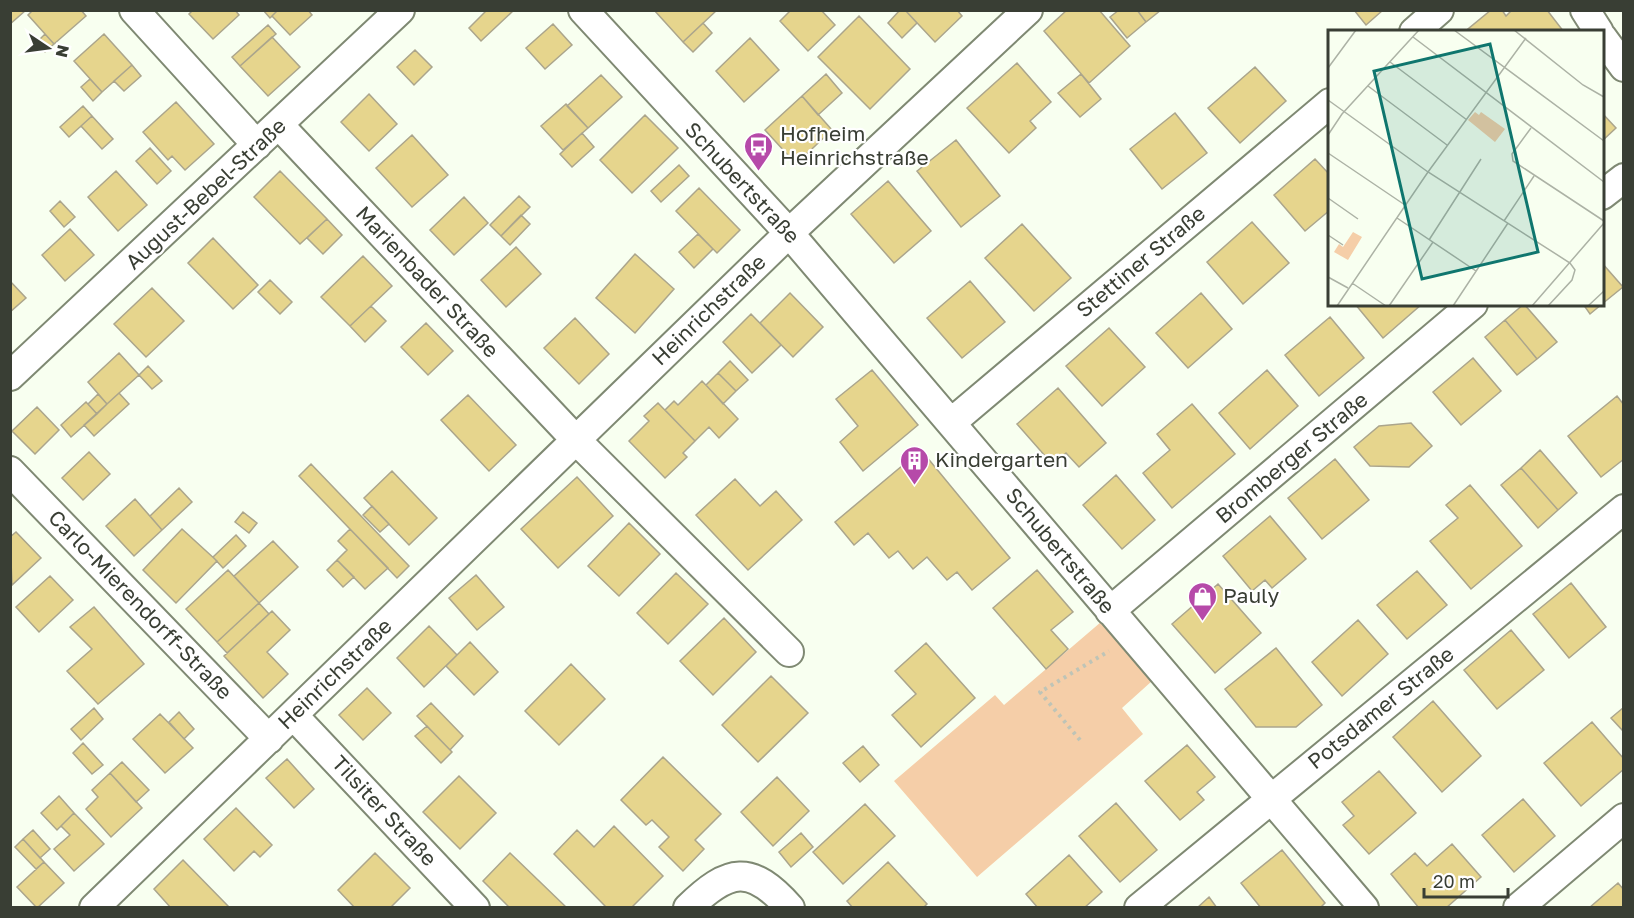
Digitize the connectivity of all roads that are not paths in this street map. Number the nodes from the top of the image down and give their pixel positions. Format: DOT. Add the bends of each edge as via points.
graph roads {
  1 [pos="134,10"];
  2 [pos="400,10"];
  3 [pos="583,10"];
  4 [pos="1028,10"];
  5 [pos="1438,10"];
  6 [pos="1585,10"];
  7 [pos="1416,30"];
  8 [pos="1598,30"];
  9 [pos="1604,40"];
  10 [pos="1623,68"];
  11 [pos="1328,104"];
  12 [pos="279,126"];
  13 [pos="257,145"];
  14 [pos="1623,178"];
  15 [pos="1604,193"];
  16 [pos="789,233"];
  17 [pos="1471,306"];
  18 [pos="10,376"];
  19 [pos="952,422"];
  20 [pos="575,439"];
  21 [pos="10,471"];
  22 [pos="1623,509"];
  23 [pos="1110,611"];
  24 [pos="789,652"];
  25 [pos="293,715"];
  26 [pos="269,739"];
  27 [pos="1270,798"];
  28 [pos="1623,818"];
  29 [pos="94,908"];
  30 [pos="475,908"];
  31 [pos="688,908"];
  32 [pos="790,908"];
  33 [pos="1139,908"];
  34 [pos="1364,908"];
  35 [pos="1518,908"];
  1 -- 13 [label="street"];
  2 -- 12 [label="street, August-Bebel-Straße"];
  3 -- 16 [label="street, Schubertstraße"];
  4 -- 16 [label="street, Heinrichstraße"];
  5 -- 7 [label="street"];
  6 -- 8 [label="street"];
  9 -- 10 [label="street"];
  11 -- 19 [label="street, Stettiner Straße"];
  12 -- 13 [label="street, August-Bebel-Straße"];
  12 -- 20 [label="street, Marienbader Straße"];
  13 -- 18 [label="street, August-Bebel-Straße"];
  14 -- 15 [label="street"];
  16 -- 19 [label="street, Schubertstraße"];
  16 -- 20 [label="street, Heinrichstraße"];
  17 -- 23 [label="street, Bromberger Straße"];
  19 -- 23 [label="street, Schubertstraße"];
  20 -- 24 [label="street"];
  20 -- 25 [label="street, Heinrichstraße"];
  21 -- 26 [label="street, Carlo-Mierendorff-Straße"];
  22 -- 27 [label="street, Potsdamer Straße"];
  23 -- 27 [label="street, Schubertstraße"];
  25 -- 26 [label="street, Heinrichstraße"];
  25 -- 30 [label="street, Tilsiter Straße"];
  26 -- 29 [label="street, Heinrichstraße"];
  27 -- 33 [label="street, Potsdamer Straße"];
  27 -- 34 [label="street, Schubertstraße"];
  28 -- 35 [label="street"];
  31 -- 32 [label="street" via="704,892 741,875 773,889"];
}
